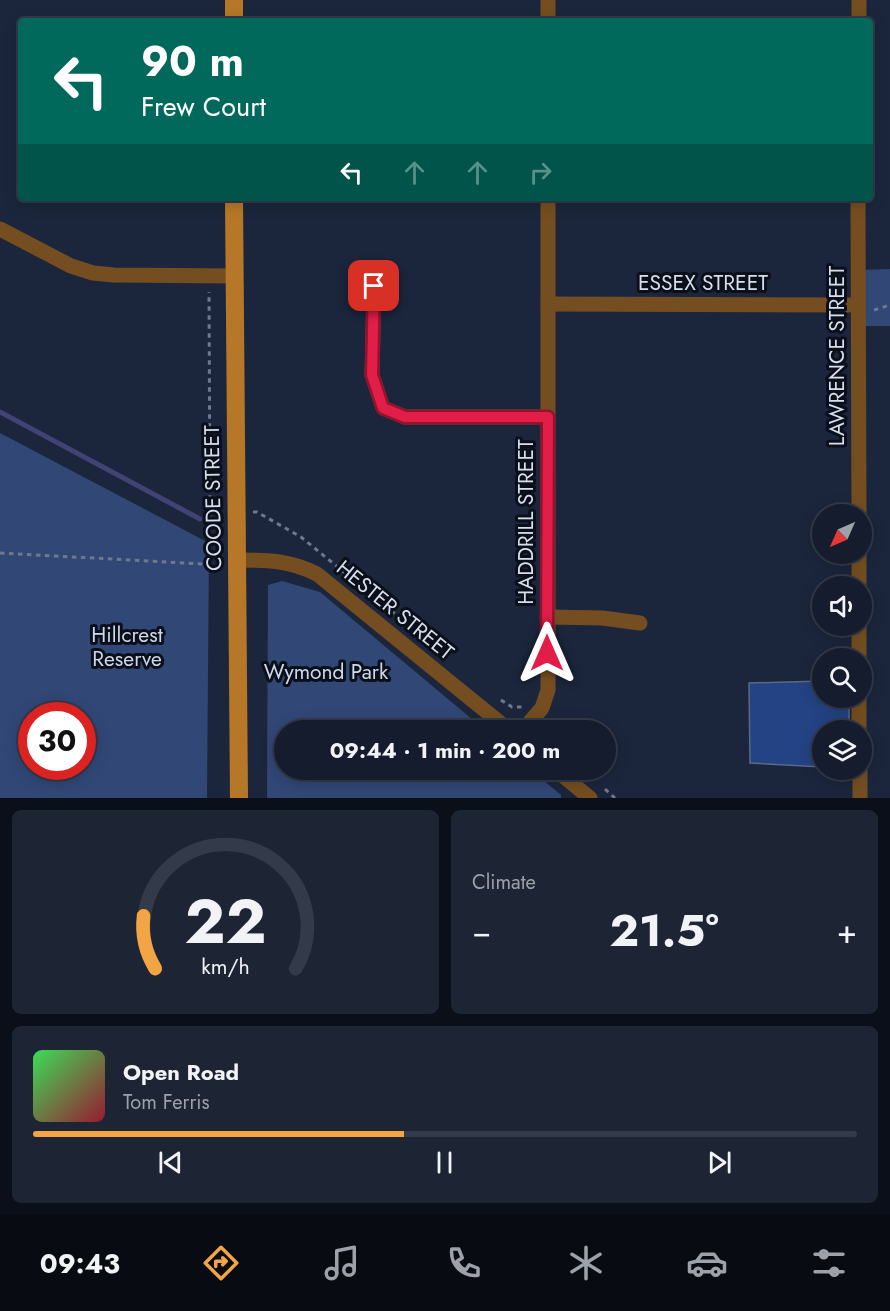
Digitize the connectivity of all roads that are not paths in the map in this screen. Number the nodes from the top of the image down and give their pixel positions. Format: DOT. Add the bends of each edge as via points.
graph roads {
  1 [pos="234,0"];
  2 [pos="548,0"];
  3 [pos="859,0"];
  4 [pos="234,18"];
  5 [pos="548,18"];
  6 [pos="859,18"];
  7 [pos="234,201"];
  8 [pos="548,201"];
  9 [pos="858,201"];
  10 [pos="0,229"];
  11 [pos="234,276"];
  12 [pos="374,286"];
  13 [pos="548,304"];
  14 [pos="858,305"];
  15 [pos="548,417"];
  16 [pos="859,504"];
  17 [pos="237,560"];
  18 [pos="547,617"];
  19 [pos="640,623"];
  20 [pos="497,720"];
  21 [pos="531,720"];
  22 [pos="566,780"];
  23 [pos="860,780"];
  24 [pos="583,796"];
  25 [pos="238,798"];
  26 [pos="860,798"];
  1 -- 4 [label="main road"];
  2 -- 5 [label="street"];
  3 -- 6 [label="street"];
  7 -- 11 [label="main road, COODE STREET"];
  8 -- 13 [label="street, HADDRILL STREET"];
  9 -- 14 [label="street, LAWRENCE STREET"];
  10 -- 11 [label="street" via="71,266 93,273"];
  11 -- 17 [label="main road, COODE STREET"];
  12 -- 15 [label="street" via="372,375 383,408 405,417"];
  13 -- 14 [label="street, ESSEX STREET"];
  13 -- 15 [label="street, HADDRILL STREET"];
  14 -- 16 [label="street, LAWRENCE STREET"];
  15 -- 18 [label="street, HADDRILL STREET"];
  17 -- 20 [label="street, HESTER STREET" via="297,564 317,574"];
  17 -- 25 [label="main road, COODE STREET"];
  18 -- 19 [label="street"];
  18 -- 21 [label="street, HADDRILL STREET" via="548,690 542,708"];
  22 -- 24 [label="street"];
  23 -- 26 [label="street"];
}
